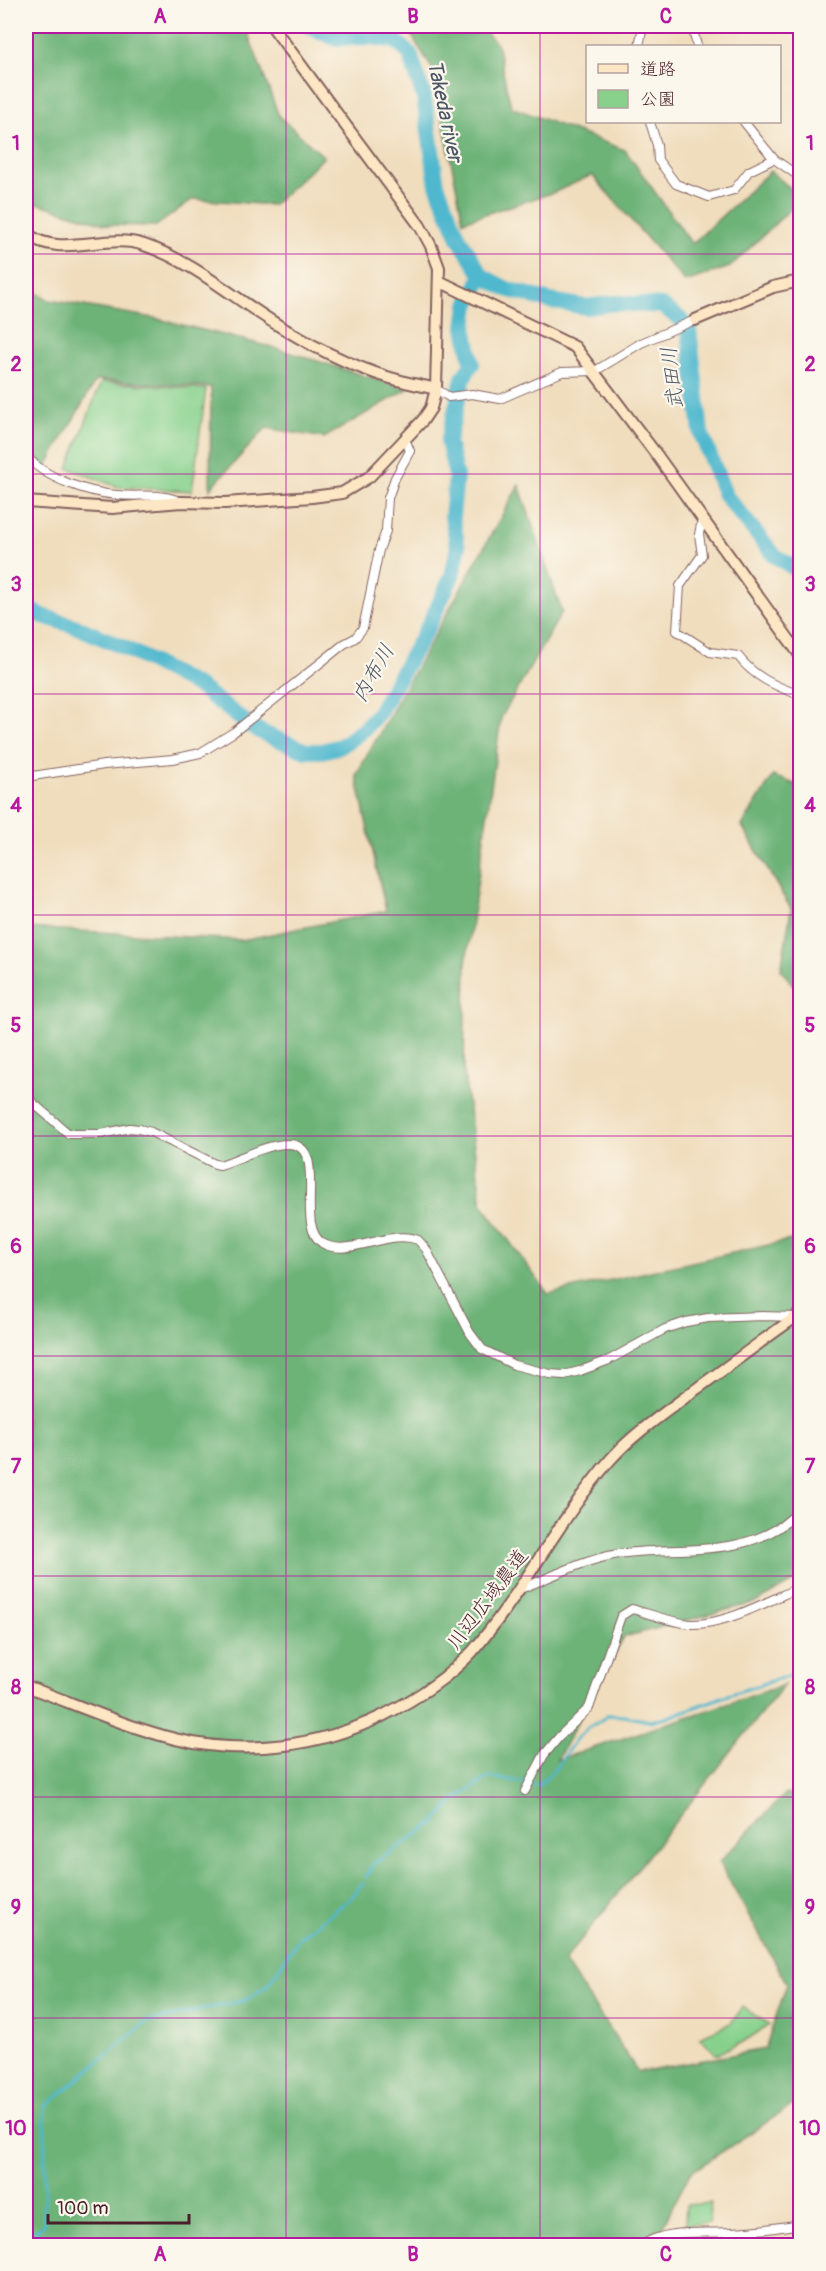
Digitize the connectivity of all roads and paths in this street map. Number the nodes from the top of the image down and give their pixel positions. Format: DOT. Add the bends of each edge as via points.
graph roads {
  1 [pos="272,26"];
  2 [pos="643,26"];
  3 [pos="692,26"];
  4 [pos="639,45"];
  5 [pos="697,45"];
  6 [pos="650,123"];
  7 [pos="745,123"];
  8 [pos="774,159"];
  9 [pos="801,173"];
  10 [pos="26,233"];
  11 [pos="801,280"];
  12 [pos="444,283"];
  13 [pos="695,320"];
  14 [pos="595,371"];
  15 [pos="436,389"];
  16 [pos="405,439"];
  17 [pos="26,455"];
  18 [pos="26,502"];
  19 [pos="181,502"];
  20 [pos="702,520"];
  21 [pos="801,655"];
  22 [pos="801,696"];
  23 [pos="26,777"];
  24 [pos="26,1097"];
  25 [pos="798,1315"];
  26 [pos="801,1509"];
  27 [pos="801,1587"];
  28 [pos="518,1589"];
  29 [pos="26,1686"];
  30 [pos="525,1791"];
  31 [pos="801,2224"];
  32 [pos="640,2246"];
  1 -- 12 [label="street" via="420,226"];
  2 -- 4 [label="street"];
  3 -- 5 [label="street"];
  6 -- 8 [label="street" via="658,160 676,184 709,197 734,190 749,171"];
  7 -- 8 [label="street"];
  8 -- 9 [label="street"];
  10 -- 15 [label="street" via="52,246 109,240 144,245 180,261 328,354"];
  11 -- 13 [label="street" via="773,287"];
  12 -- 14 [label="street" via="574,347"];
  12 -- 15 [label="street"];
  13 -- 14 [label="street" via="622,352"];
  14 -- 15 [label="street" via="562,372 500,399 472,394 449,397"];
  14 -- 20 [label="street"];
  15 -- 16 [label="street" via="431,408"];
  16 -- 19 [label="street" via="369,477 342,493 225,503"];
  16 -- 23 [label="street" via="410,451 387,498 386,531 363,628 355,638 234,732 200,753"];
  17 -- 19 [label="street" via="45,473 96,493 163,495"];
  18 -- 19 [label="street" via="112,508"];
  20 -- 21 [label="street"];
  20 -- 22 [label="street" via="702,555 680,586 677,631 710,652 738,656 747,668 772,686"];
  24 -- 25 [label="street" via="69,1134 139,1129 220,1165 288,1144 301,1149 308,1158 311,1227 317,1238 340,1247 388,1239 418,1240 477,1342 497,1358 514,1365 564,1375 609,1360 665,1329 686,1322"];
  25 -- 28 [label="street, 川辺広域農道" via="629,1440 597,1475"];
  26 -- 28 [label="street" via="782,1525 739,1543 618,1554"];
  27 -- 30 [label="street" via="708,1622 691,1624 632,1609 621,1616 589,1708 559,1737"];
  28 -- 29 [label="street, 川辺広域農道" via="473,1650 436,1685 374,1720 314,1740 250,1748 179,1740"];
  31 -- 32 [label="street" via="764,2230 676,2233 654,2237"];
}
